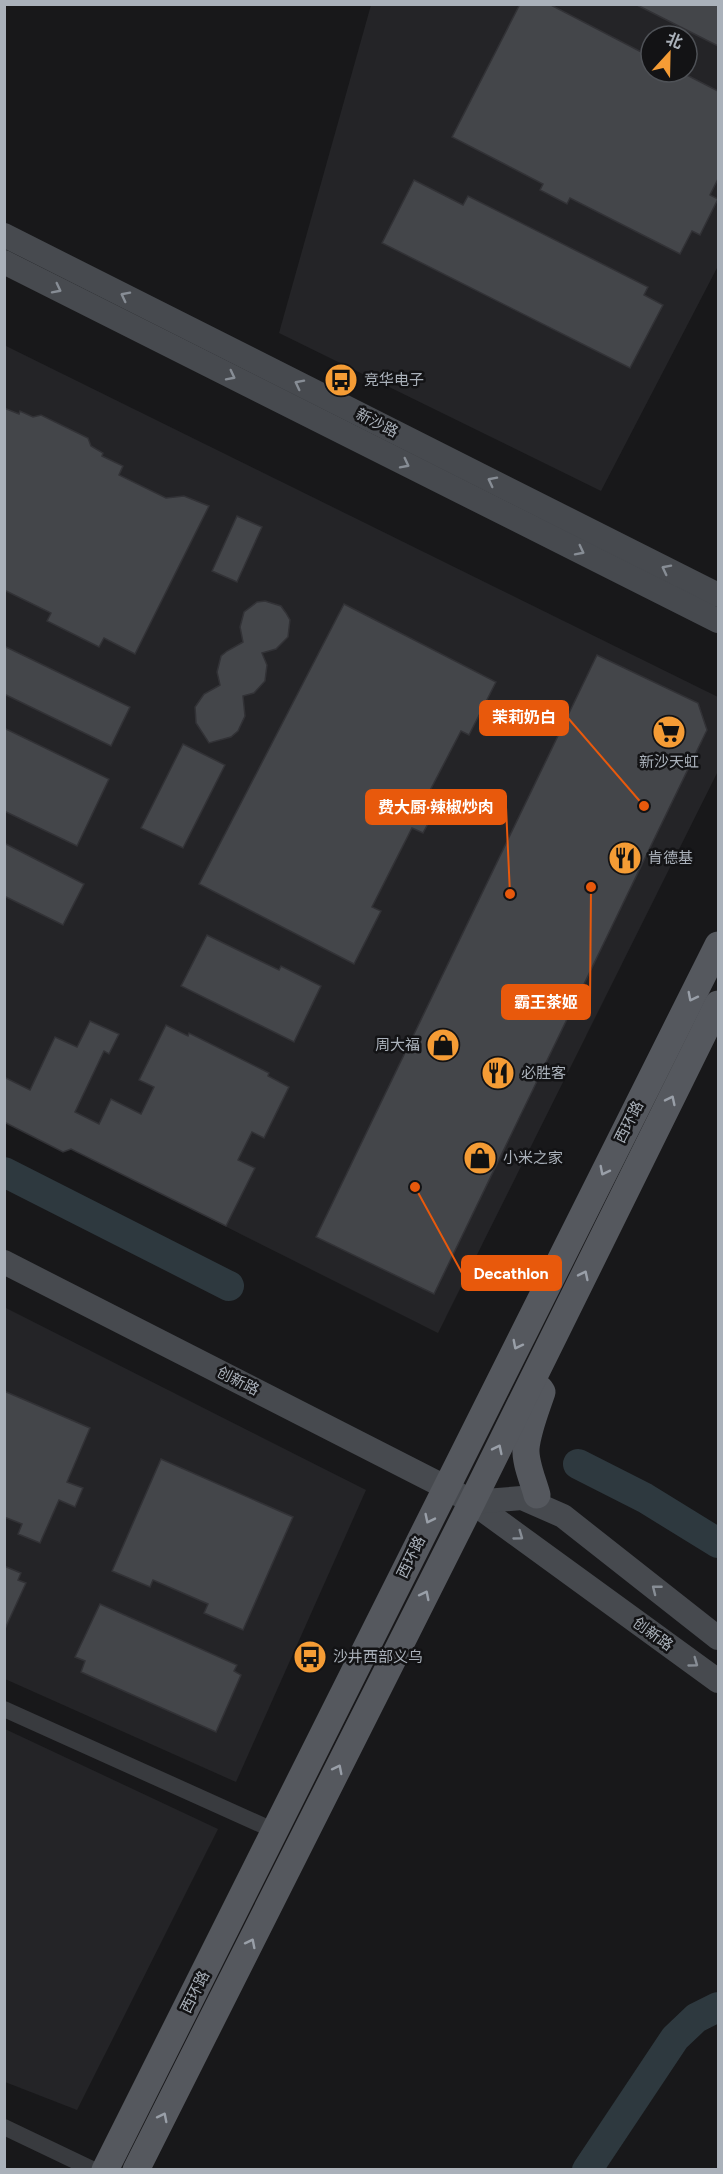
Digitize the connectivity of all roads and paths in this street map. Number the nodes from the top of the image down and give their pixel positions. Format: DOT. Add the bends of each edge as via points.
graph roads {
  1 [pos="4,235"];
  2 [pos="4,262"];
  3 [pos="718,595"];
  4 [pos="718,621"];
  5 [pos="718,945"];
  6 [pos="718,1004"];
  7 [pos="4,1262"];
  8 [pos="534,1377"];
  9 [pos="446,1487"];
  10 [pos="537,1495"];
  11 [pos="472,1502"];
  12 [pos="718,1638"];
  13 [pos="718,1681"];
  14 [pos="4,1709"];
  15 [pos="275,1831"];
  16 [pos="4,2127"];
  17 [pos="94,2169"];
  18 [pos="105,2169"];
  19 [pos="136,2169"];
  3 -- 1 [label="main road, 新沙路, one-way"];
  2 -- 4 [label="main road, 新沙路, one-way"];
  5 -- 9 [label="main road, 西环路, one-way"];
  8 -- 6 [label="main road, 西环路, one-way"];
  7 -- 9 [label="main road, 创新路"];
  8 -- 10 [label="main road" via="542,1392 526,1449"];
  11 -- 8 [label="main road, 西环路, one-way"];
  9 -- 11 [label="main road, 创新路"];
  9 -- 15 [label="main road, 西环路, one-way"];
  12 -- 11 [label="main road, one-way" via="563,1516 522,1498"];
  11 -- 13 [label="main road, 创新路, one-way"];
  19 -- 11 [label="main road, 西环路, one-way"];
  14 -- 15 [label="street"];
  15 -- 18 [label="main road, 西环路"];
  16 -- 17 [label="street"];
}
